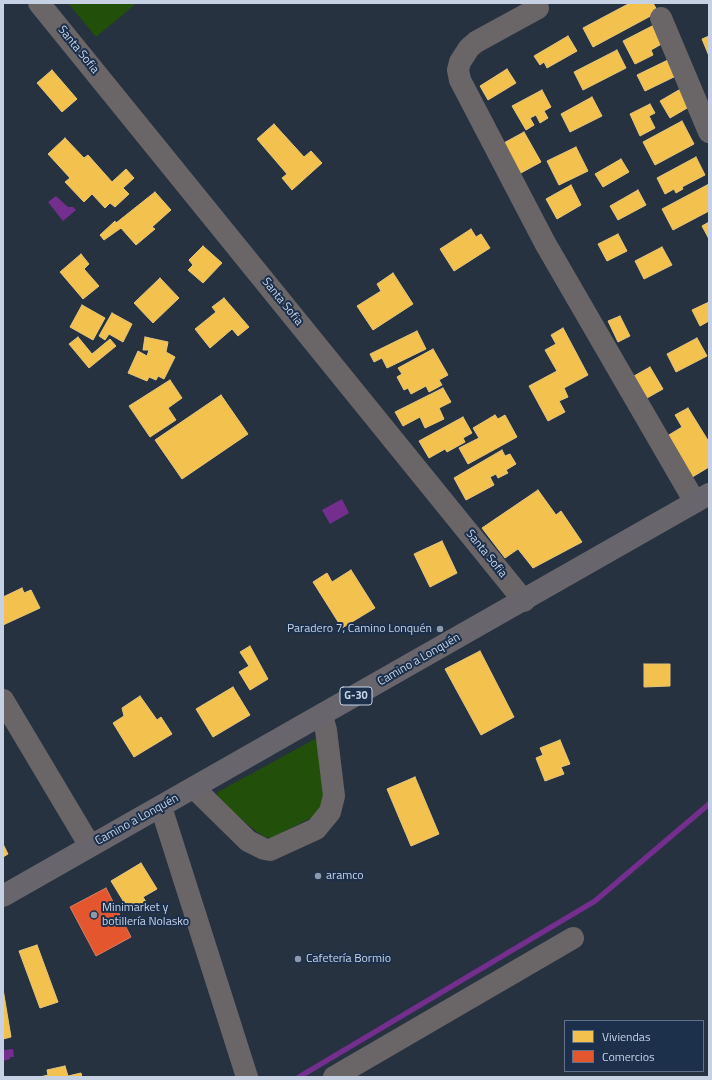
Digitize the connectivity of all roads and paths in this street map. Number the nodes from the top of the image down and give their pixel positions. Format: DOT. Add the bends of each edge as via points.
graph roads {
  1 [pos="40,3"];
  2 [pos="538,8"];
  3 [pos="661,18"];
  4 [pos="709,132"];
  5 [pos="702,498"];
  6 [pos="524,601"];
  7 [pos="3,700"];
  8 [pos="322,716"];
  9 [pos="194,788"];
  10 [pos="161,807"];
  11 [pos="90,846"];
  12 [pos="3,896"];
  13 [pos="573,938"];
  14 [pos="247,1077"];
  15 [pos="334,1077"];
  1 -- 6 [label="street, Santa Sofia"];
  2 -- 5 [label="street" via="469,48 460,62 460,80 545,243"];
  3 -- 4 [label="street"];
  5 -- 6 [label="main road, Camino a Lonquén / G-30"];
  6 -- 8 [label="main road, Camino a Lonquén / G-30"];
  7 -- 11 [label="street"];
  8 -- 9 [label="main road, Camino a Lonquén / G-30"];
  8 -- 9 [label="street" via="334,796 330,812 316,829 270,850 264,849 248,841"];
  9 -- 10 [label="main road, Camino a Lonquén / G-30"];
  10 -- 11 [label="main road, Camino a Lonquén / G-30"];
  10 -- 14 [label="street"];
  11 -- 12 [label="main road, Camino a Lonquén / G-30"];
  13 -- 15 [label="street"];
}
